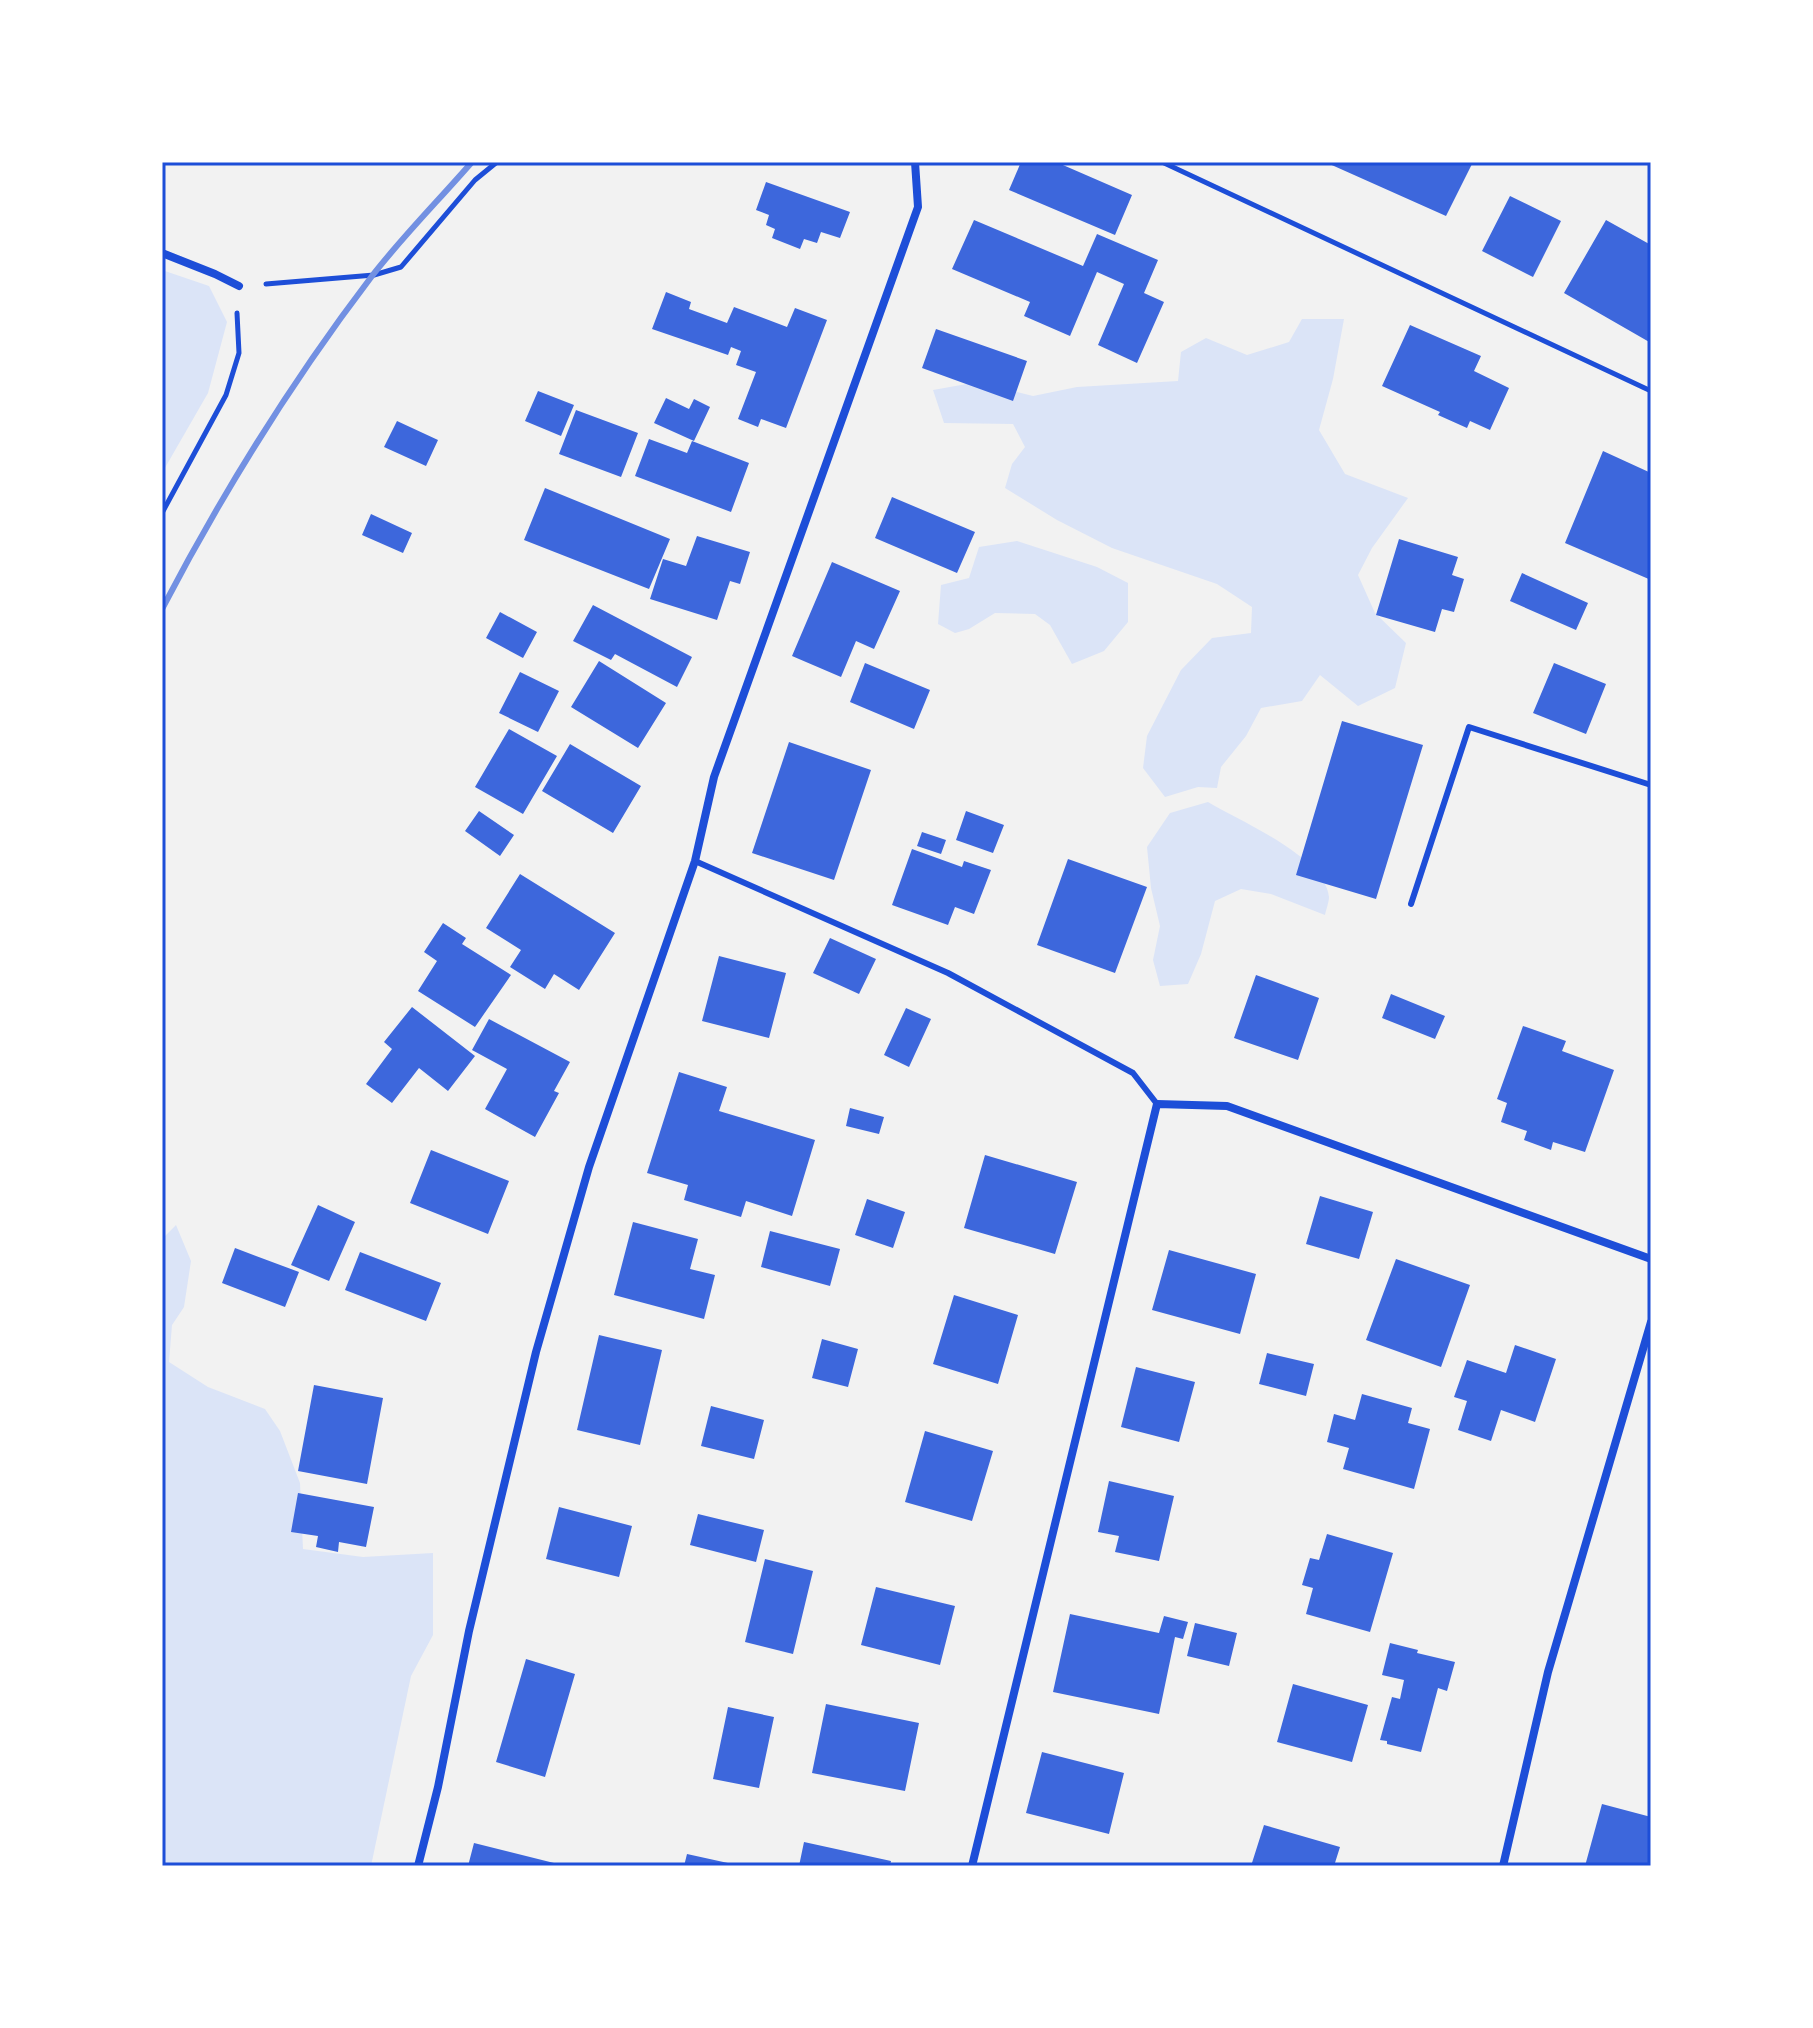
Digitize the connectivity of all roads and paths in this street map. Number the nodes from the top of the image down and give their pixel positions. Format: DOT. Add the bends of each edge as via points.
graph roads {
  1 [pos="497,162"];
  2 [pos="915,162"];
  3 [pos="1162,162"];
  4 [pos="162,253"];
  5 [pos="239,286"];
  6 [pos="1651,391"];
  7 [pos="162,513"];
  8 [pos="1651,785"];
  9 [pos="695,861"];
  10 [pos="1411,904"];
  11 [pos="1157,1104"];
  12 [pos="1651,1259"];
  13 [pos="1651,1322"];
  14 [pos="418,1866"];
  15 [pos="972,1866"];
  16 [pos="1503,1866"];
  1 -- 5 [label="path" via="475,180 401,267 374,275"];
  2 -- 9 [label="street" via="918,207 714,777"];
  3 -- 6 [label="path"];
  4 -- 5 [label="street"];
  5 -- 7 [label="path" via="239,353 226,395"];
  8 -- 10 [label="lane" via="1469,727"];
  9 -- 11 [label="lane" via="948,973 1133,1073"];
  9 -- 14 [label="street" via="589,1167 536,1352"];
  11 -- 12 [label="street" via="1227,1106"];
  11 -- 15 [label="street"];
  13 -- 16 [label="street" via="1548,1672"];
}
